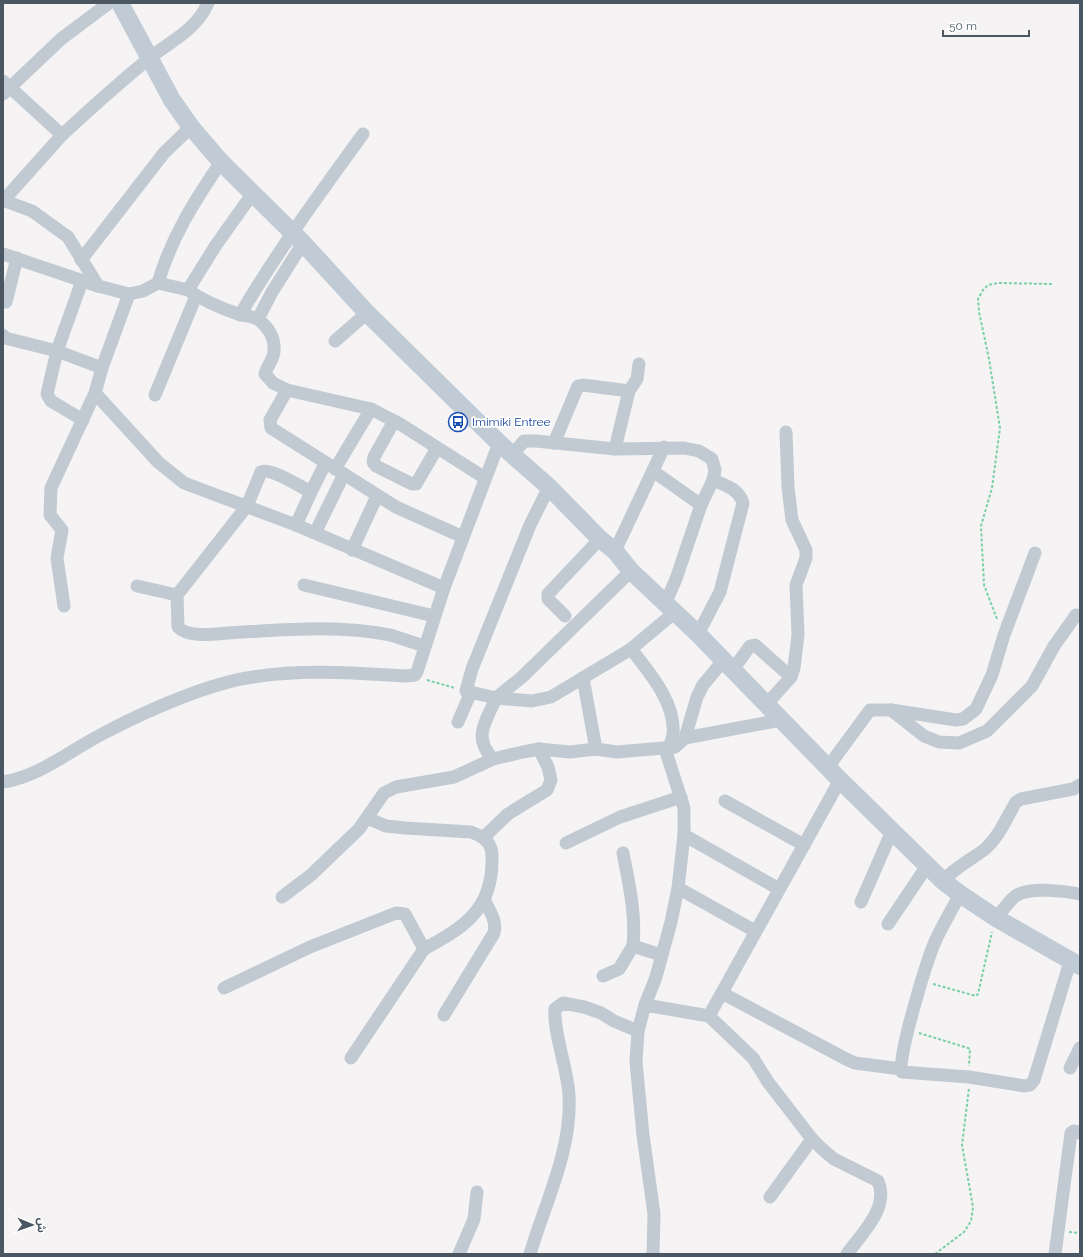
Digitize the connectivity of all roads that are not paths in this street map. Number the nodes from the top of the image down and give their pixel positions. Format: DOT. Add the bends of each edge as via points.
graph roads {
  1 [pos="109,3"];
  2 [pos="120,3"];
  3 [pos="208,3"];
  4 [pos="149,59"];
  5 [pos="5,88"];
  6 [pos="191,127"];
  7 [pos="364,134"];
  8 [pos="62,135"];
  9 [pos="221,162"];
  10 [pos="253,193"];
  11 [pos="4,201"];
  12 [pos="298,238"];
  13 [pos="3,254"];
  14 [pos="17,258"];
  15 [pos="81,260"];
  16 [pos="82,281"];
  17 [pos="158,283"];
  18 [pos="98,286"];
  19 [pos="192,293"];
  20 [pos="128,294"];
  21 [pos="4,305"];
  22 [pos="367,313"];
  23 [pos="240,315"];
  24 [pos="258,319"];
  25 [pos="3,335"];
  26 [pos="335,341"];
  27 [pos="57,351"];
  28 [pos="639,364"];
  29 [pos="102,368"];
  30 [pos="287,390"];
  31 [pos="629,391"];
  32 [pos="95,393"];
  33 [pos="155,395"];
  34 [pos="371,409"];
  35 [pos="83,420"];
  36 [pos="394,421"];
  37 [pos="786,432"];
  38 [pos="499,443"];
  39 [pos="554,443"];
  40 [pos="664,447"];
  41 [pos="437,448"];
  42 [pos="615,449"];
  43 [pos="513,454"];
  44 [pos="334,469"];
  45 [pos="653,471"];
  46 [pos="485,478"];
  47 [pos="713,480"];
  48 [pos="549,487"];
  49 [pos="311,492"];
  50 [pos="377,496"];
  51 [pos="701,505"];
  52 [pos="247,506"];
  53 [pos="296,525"];
  54 [pos="315,534"];
  55 [pos="463,538"];
  56 [pos="600,540"];
  57 [pos="352,550"];
  58 [pos="615,551"];
  59 [pos="1035,553"];
  60 [pos="631,571"];
  61 [pos="304,585"];
  62 [pos="137,586"];
  63 [pos="444,588"];
  64 [pos="177,595"];
  65 [pos="64,606"];
  66 [pos="670,608"];
  67 [pos="1076,615"];
  68 [pos="434,616"];
  69 [pos="565,616"];
  70 [pos="698,634"];
  71 [pos="425,646"];
  72 [pos="631,649"];
  73 [pos="728,666"];
  74 [pos="791,677"];
  75 [pos="583,678"];
  76 [pos="469,691"];
  77 [pos="496,698"];
  78 [pos="766,705"];
  79 [pos="891,710"];
  80 [pos="781,720"];
  81 [pos="458,722"];
  82 [pos="685,738"];
  83 [pos="668,748"];
  84 [pos="539,749"];
  85 [pos="596,749"];
  86 [pos="493,759"];
  87 [pos="834,773"];
  88 [pos="3,782"];
  89 [pos="1080,785"];
  90 [pos="681,797"];
  91 [pos="725,801"];
  92 [pos="368,818"];
  93 [pos="892,831"];
  94 [pos="684,835"];
  95 [pos="484,837"];
  96 [pos="566,843"];
  97 [pos="804,845"];
  98 [pos="623,853"];
  99 [pos="927,866"];
  100 [pos="943,881"];
  101 [pos="678,888"];
  102 [pos="779,889"];
  103 [pos="960,894"];
  104 [pos="1080,894"];
  105 [pos="282,897"];
  106 [pos="485,901"];
  107 [pos="861,902"];
  108 [pos="996,918"];
  109 [pos="888,924"];
  110 [pos="755,931"];
  111 [pos="633,946"];
  112 [pos="424,949"];
  113 [pos="662,955"];
  114 [pos="1075,964"];
  115 [pos="603,976"];
  116 [pos="224,988"];
  117 [pos="722,993"];
  118 [pos="645,1005"];
  119 [pos="444,1015"];
  120 [pos="709,1016"];
  121 [pos="638,1031"];
  122 [pos="1080,1048"];
  123 [pos="351,1058"];
  124 [pos="1070,1068"];
  125 [pos="901,1069"];
  126 [pos="1080,1133"];
  127 [pos="812,1139"];
  128 [pos="477,1192"];
  129 [pos="770,1197"];
  130 [pos="459,1254"];
  131 [pos="530,1254"];
  132 [pos="653,1254"];
  133 [pos="847,1254"];
  134 [pos="1055,1254"];
  1 -- 5 [label="street" via="61,39"];
  2 -- 4 [label="street"];
  3 -- 4 [label="street" via="203,14 190,29"];
  4 -- 6 [label="street"];
  4 -- 8 [label="street"];
  5 -- 8 [label="street"];
  6 -- 9 [label="street"];
  6 -- 15 [label="street" via="164,152"];
  7 -- 12 [label="street"];
  8 -- 11 [label="street"];
  9 -- 10 [label="street"];
  9 -- 17 [label="street" via="186,217 164,263"];
  10 -- 12 [label="street"];
  10 -- 19 [label="street" via="216,245"];
  11 -- 15 [label="street" via="32,211 68,236"];
  12 -- 22 [label="street"];
  12 -- 23 [label="street" via="259,283"];
  12 -- 24 [label="street"];
  13 -- 14 [label="street"];
  14 -- 16 [label="street"];
  14 -- 21 [label="street"];
  15 -- 18 [label="street"];
  16 -- 18 [label="street"];
  16 -- 27 [label="street"];
  17 -- 19 [label="street"];
  17 -- 20 [label="street" via="143,291"];
  18 -- 20 [label="street"];
  19 -- 23 [label="street" via="208,303"];
  19 -- 33 [label="street"];
  20 -- 29 [label="street"];
  22 -- 26 [label="street"];
  22 -- 38 [label="street"];
  23 -- 24 [label="street"];
  24 -- 30 [label="street" via="274,340 274,354 265,374 273,383"];
  25 -- 27 [label="street" via="5,338"];
  27 -- 29 [label="street"];
  27 -- 35 [label="street" via="47,394 51,401"];
  28 -- 31 [label="street" via="637,379"];
  29 -- 32 [label="street"];
  30 -- 34 [label="street"];
  30 -- 44 [label="street" via="270,420 271,428"];
  31 -- 39 [label="street" via="578,386"];
  31 -- 42 [label="street"];
  32 -- 35 [label="street"];
  32 -- 52 [label="street" via="158,462 184,483"];
  34 -- 36 [label="street"];
  34 -- 44 [label="street"];
  35 -- 65 [label="street" via="51,488 50,515 62,530 56,558"];
  36 -- 41 [label="street"];
  36 -- 41 [label="street" via="374,457 373,462 376,466 416,484"];
  37 -- 74 [label="street" via="792,520 806,550 806,558 796,585 798,635"];
  38 -- 43 [label="street"];
  38 -- 46 [label="street"];
  39 -- 42 [label="street"];
  39 -- 43 [label="street" via="524,441"];
  40 -- 42 [label="street"];
  40 -- 45 [label="street"];
  40 -- 47 [label="street" via="699,451 712,459 715,470"];
  41 -- 46 [label="street"];
  43 -- 48 [label="street"];
  44 -- 49 [label="street"];
  44 -- 50 [label="street"];
  44 -- 54 [label="street"];
  45 -- 51 [label="street"];
  45 -- 58 [label="street"];
  46 -- 55 [label="street"];
  47 -- 51 [label="street"];
  47 -- 70 [label="street" via="730,487 742,497 744,503 720,592"];
  48 -- 56 [label="street"];
  48 -- 76 [label="street" via="472,669"];
  49 -- 52 [label="street" via="264,471 259,474"];
  49 -- 53 [label="street"];
  50 -- 55 [label="street"];
  50 -- 57 [label="street"];
  51 -- 66 [label="street" via="676,579"];
  52 -- 53 [label="street"];
  52 -- 64 [label="street"];
  53 -- 54 [label="street"];
  54 -- 57 [label="street"];
  55 -- 63 [label="street"];
  56 -- 58 [label="street"];
  56 -- 69 [label="street" via="548,594 548,599"];
  57 -- 63 [label="street"];
  58 -- 60 [label="street"];
  59 -- 79 [label="street" via="989,682 976,709 963,719 945,720"];
  60 -- 66 [label="street"];
  60 -- 77 [label="street" via="522,677"];
  61 -- 68 [label="street"];
  62 -- 64 [label="street"];
  63 -- 68 [label="street"];
  64 -- 71 [label="street" via="178,627 195,634 291,630 356,631 390,636"];
  66 -- 70 [label="street"];
  66 -- 72 [label="street"];
  67 -- 79 [label="street" via="1054,646 1032,686 987,731 959,743 939,742 924,736"];
  68 -- 71 [label="street"];
  70 -- 73 [label="street"];
  71 -- 88 [label="street" via="415,675 296,672 252,677 218,685 176,700 106,731 20,779"];
  72 -- 75 [label="street"];
  72 -- 83 [label="street" via="666,698 673,735"];
  73 -- 74 [label="street" via="750,646 755,645"];
  73 -- 78 [label="street"];
  73 -- 82 [label="street" via="703,685"];
  74 -- 78 [label="street"];
  75 -- 77 [label="street" via="551,697 532,701"];
  75 -- 85 [label="street"];
  76 -- 77 [label="street"];
  76 -- 81 [label="street"];
  77 -- 86 [label="street" via="481,741 484,750"];
  78 -- 80 [label="street"];
  79 -- 87 [label="street" via="870,710"];
  80 -- 82 [label="street"];
  80 -- 87 [label="street"];
  82 -- 83 [label="street" via="675,747"];
  83 -- 85 [label="street" via="617,752"];
  83 -- 90 [label="street" via="669,763"];
  84 -- 85 [label="street" via="570,752"];
  84 -- 86 [label="street"];
  84 -- 95 [label="street" via="551,780 547,790 508,814"];
  86 -- 92 [label="street" via="454,777 396,787 384,793"];
  87 -- 93 [label="street"];
  87 -- 97 [label="street"];
  89 -- 100 [label="street" via="1073,789 1016,802 986,848 952,871"];
  90 -- 94 [label="street" via="684,808"];
  90 -- 96 [label="street" via="620,817"];
  91 -- 97 [label="street"];
  92 -- 95 [label="street" via="386,826 471,832"];
  92 -- 105 [label="street" via="311,874"];
  93 -- 99 [label="street"];
  93 -- 107 [label="street"];
  94 -- 101 [label="street"];
  94 -- 102 [label="street"];
  95 -- 106 [label="street" via="492,851 492,874"];
  97 -- 102 [label="street"];
  98 -- 111 [label="street" via="631,894"];
  99 -- 100 [label="street"];
  99 -- 109 [label="street"];
  100 -- 103 [label="street"];
  101 -- 110 [label="street"];
  101 -- 113 [label="street"];
  102 -- 110 [label="street"];
  103 -- 108 [label="street"];
  103 -- 125 [label="street" via="932,948 908,1030 900,1063"];
  104 -- 108 [label="street" via="1066,891 1023,892"];
  106 -- 112 [label="street" via="465,924"];
  106 -- 119 [label="street" via="494,920 494,933"];
  108 -- 114 [label="street"];
  110 -- 117 [label="street"];
  111 -- 113 [label="street"];
  111 -- 115 [label="street" via="618,969"];
  112 -- 116 [label="street" via="405,914 396,913 310,947"];
  112 -- 123 [label="street"];
  113 -- 118 [label="street"];
  114 -- 125 [label="street" via="1034,1080 1030,1085 970,1077 904,1073"];
  117 -- 120 [label="street"];
  117 -- 125 [label="street" via="855,1063"];
  118 -- 120 [label="street"];
  118 -- 121 [label="street"];
  120 -- 127 [label="street" via="753,1058 768,1082"];
  121 -- 131 [label="street" via="584,1007 563,1003 555,1009 569,1095 567,1130"];
  121 -- 132 [label="street" via="636,1062 654,1214"];
  122 -- 124 [label="street"];
  126 -- 134 [label="street" via="1071,1132"];
  127 -- 129 [label="street"];
  127 -- 133 [label="street" via="834,1159 879,1183 879,1206 871,1222"];
  128 -- 130 [label="street" via="474,1219"];
}
